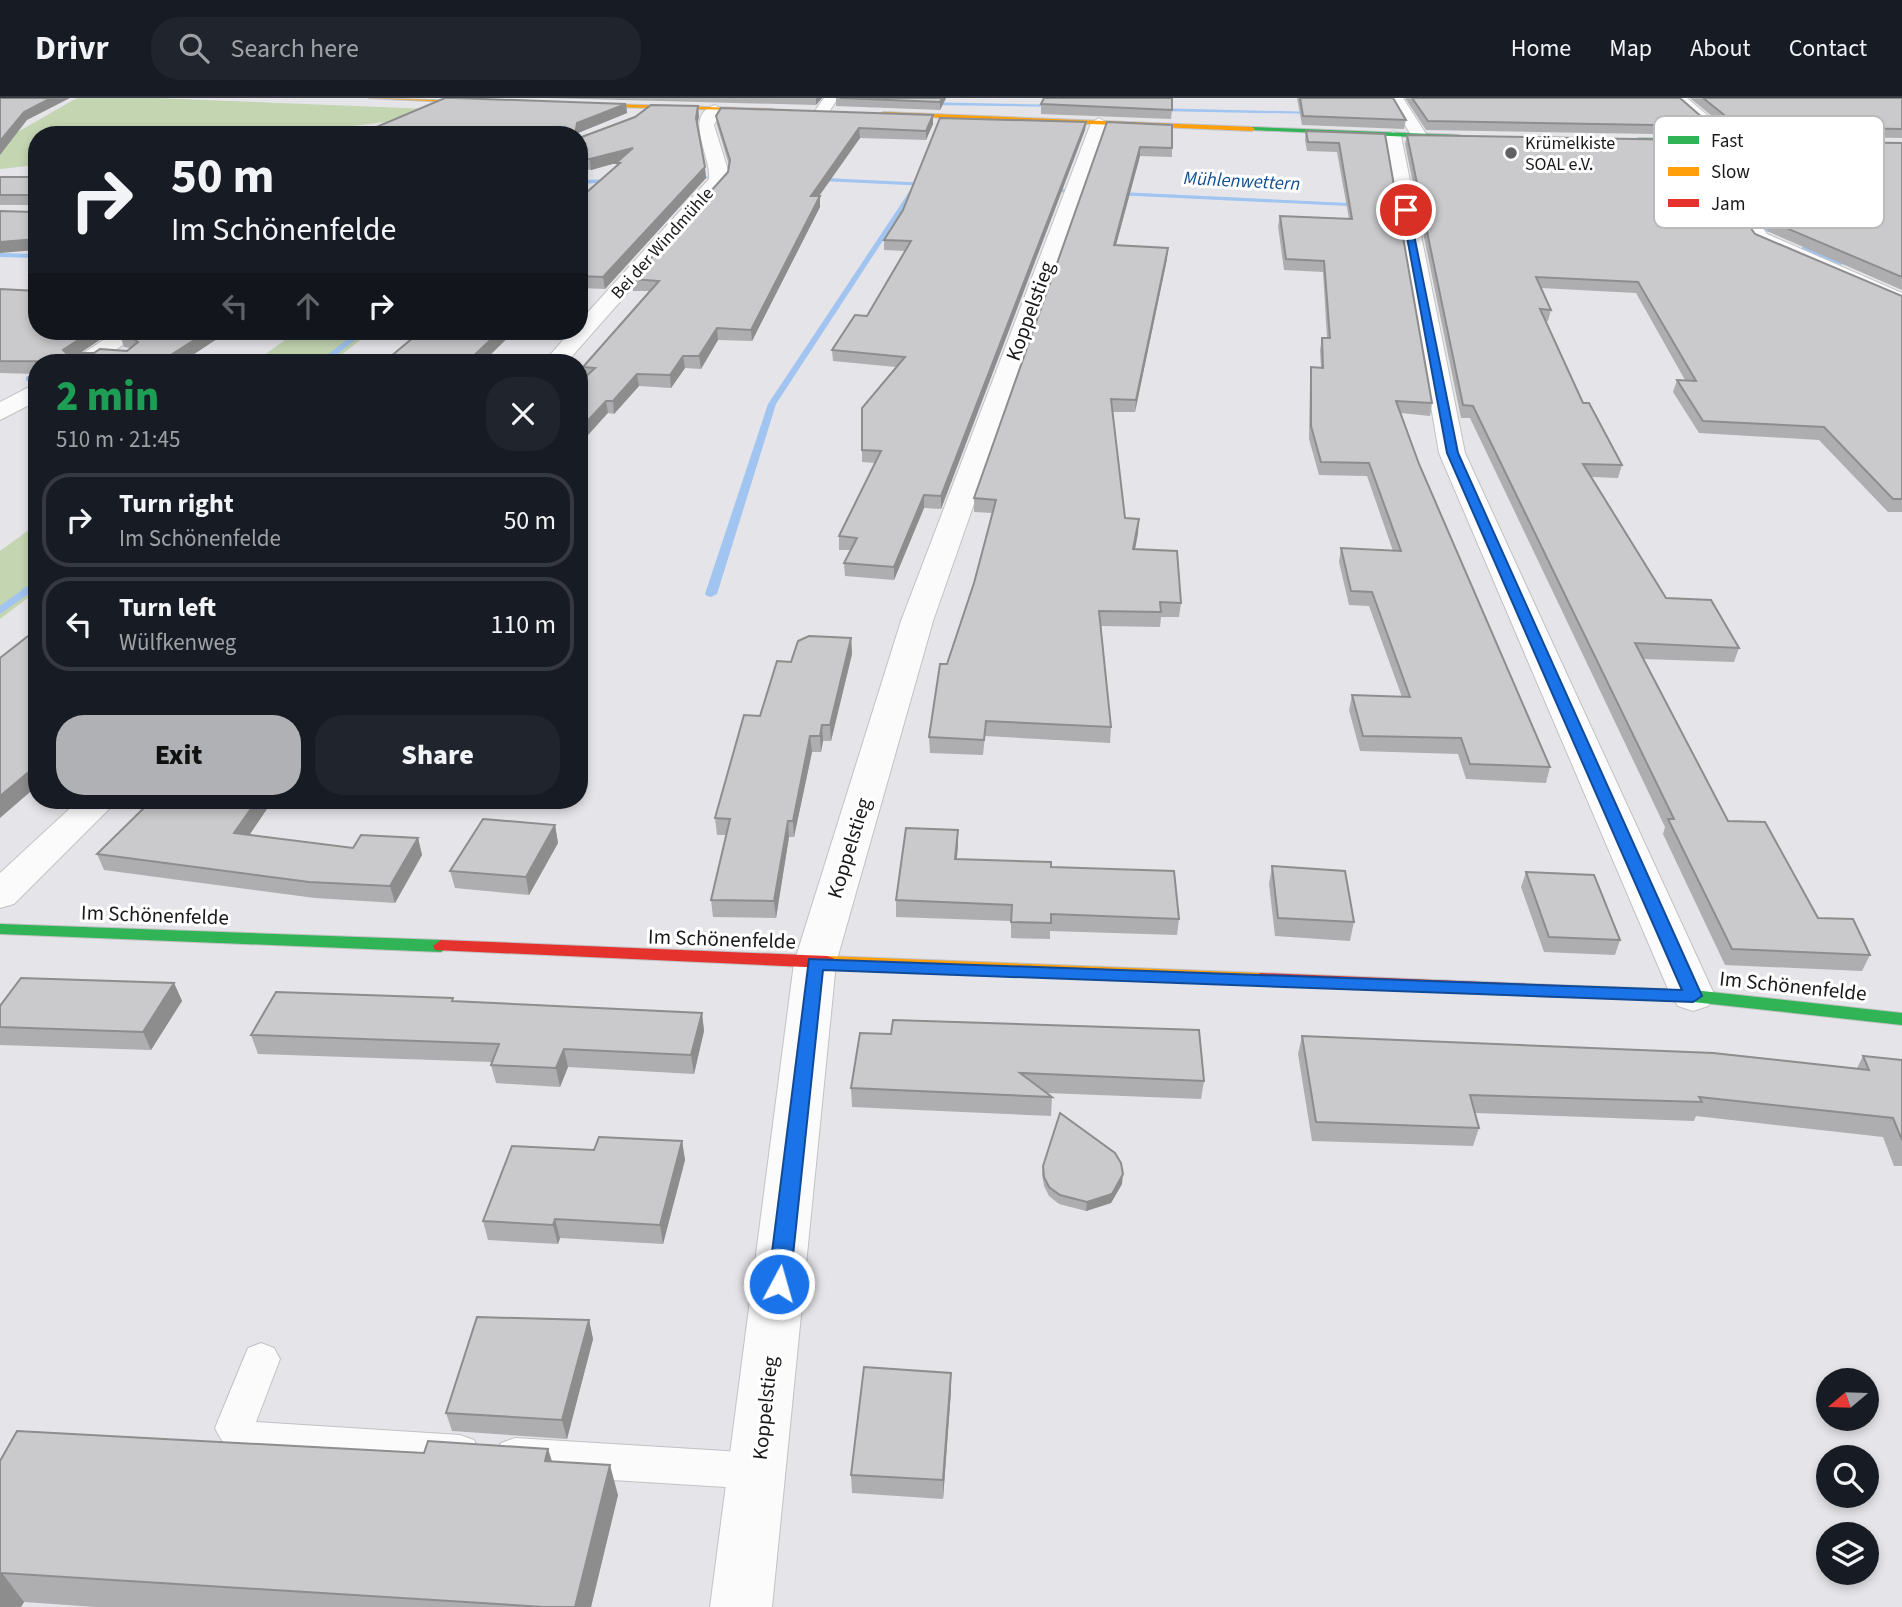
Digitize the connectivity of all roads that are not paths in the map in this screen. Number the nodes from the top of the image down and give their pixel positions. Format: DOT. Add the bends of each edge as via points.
graph roads {
  1 [pos="372,98"];
  2 [pos="831,98"];
  3 [pos="1396,98"];
  4 [pos="1678,98"];
  5 [pos="504,101"];
  6 [pos="554,104"];
  7 [pos="1112,106"];
  8 [pos="648,108"];
  9 [pos="715,110"];
  10 [pos="787,111"];
  11 [pos="804,112"];
  12 [pos="822,112"];
  13 [pos="847,113"];
  14 [pos="872,114"];
  15 [pos="1700,116"];
  16 [pos="630,121"];
  17 [pos="1106,123"];
  18 [pos="1393,136"];
  19 [pos="1420,136"];
  20 [pos="1474,137"];
  21 [pos="1624,140"];
  22 [pos="1654,140"];
  23 [pos="1884,145"];
  24 [pos="1902,145"];
  25 [pos="1751,228"];
  26 [pos="588,298"];
  27 [pos="611,299"];
  28 [pos="1902,301"];
  29 [pos="588,325"];
  30 [pos="118,340"];
  31 [pos="575,340"];
  32 [pos="95,354"];
  33 [pos="562,354"];
  34 [pos="0,388"];
  35 [pos="28,389"];
  36 [pos="28,395"];
  37 [pos="0,413"];
  38 [pos="91,809"];
  39 [pos="0,895"];
  40 [pos="0,929"];
  41 [pos="815,964"];
  42 [pos="1693,996"];
  43 [pos="1902,1019"];
  44 [pos="261,1359"];
  45 [pos="758,1471"];
  46 [pos="741,1607"];
  1 -- 5 [label="street"];
  2 -- 12 [label="street"];
  3 -- 19 [label="street"];
  4 -- 15 [label="street"];
  6 -- 8 [label="street"];
  7 -- 17 [label="street, Koppelstieg"];
  8 -- 9 [label="street"];
  8 -- 16 [label="street"];
  9 -- 10 [label="street"];
  9 -- 27 [label="street, Bei der Windmühle" via="706,125 718,177"];
  11 -- 12 [label="street"];
  12 -- 13 [label="street"];
  14 -- 17 [label="street"];
  17 -- 18 [label="street"];
  17 -- 41 [label="street, Koppelstieg" via="1073,192 917,621"];
  18 -- 19 [label="street"];
  18 -- 42 [label="street" via="1452,453"];
  19 -- 20 [label="street"];
  21 -- 22 [label="street"];
  23 -- 24 [label="street"];
  25 -- 28 [label="street" via="1773,245"];
  26 -- 27 [label="street"];
  27 -- 29 [label="street, Bei der Windmühle"];
  30 -- 32 [label="street"];
  31 -- 33 [label="street, Bei der Windmühle"];
  34 -- 35 [label="street"];
  36 -- 37 [label="street"];
  38 -- 39 [label="street"];
  40 -- 41 [label="street, Im Schönenfelde"];
  41 -- 42 [label="street, Im Schönenfelde"];
  41 -- 45 [label="street, Koppelstieg"];
  42 -- 43 [label="street, Im Schönenfelde"];
  44 -- 45 [label="lane" via="234,1428 245,1440"];
  45 -- 46 [label="street, Koppelstieg"];
}
